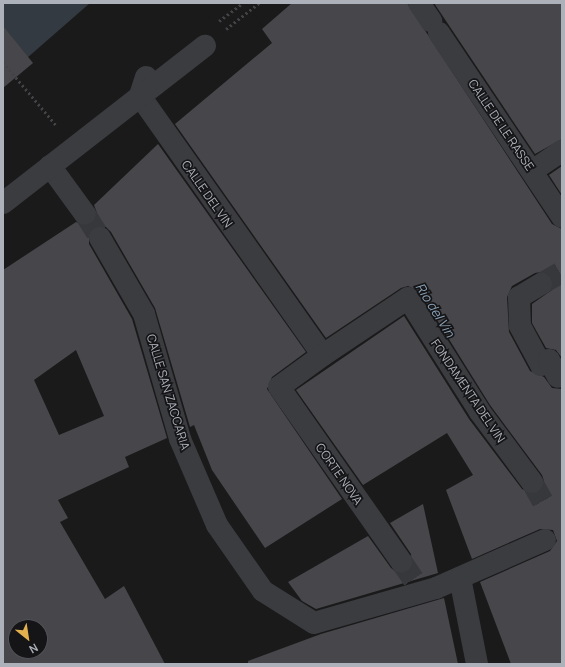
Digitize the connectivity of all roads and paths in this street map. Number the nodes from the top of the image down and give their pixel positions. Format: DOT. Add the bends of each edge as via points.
graph roads {
  1 [pos="259,3"];
  2 [pos="419,3"];
  3 [pos="226,29"];
  4 [pos="205,46"];
  5 [pos="3,62"];
  6 [pos="143,86"];
  7 [pos="74,147"];
  8 [pos="562,150"];
  9 [pos="50,166"];
  10 [pos="532,171"];
  11 [pos="3,203"];
  12 [pos="85,214"];
  13 [pos="562,217"];
  14 [pos="100,238"];
  15 [pos="541,284"];
  16 [pos="323,355"];
  17 [pos="558,377"];
  18 [pos="532,482"];
  19 [pos="545,540"];
  20 [pos="400,560"];
  21 [pos="460,578"];
  22 [pos="477,664"];
  1 -- 3 [label="path"];
  2 -- 10 [label="street, CALLE DE LE RASSE"];
  4 -- 6 [label="street"];
  5 -- 7 [label="path"];
  6 -- 7 [label="street"];
  6 -- 16 [label="street, CALLE DEL VIN" via="275,291"];
  7 -- 9 [label="street"];
  8 -- 10 [label="street"];
  9 -- 11 [label="street"];
  9 -- 12 [label="street"];
  10 -- 13 [label="street, CALLE DE LE RASSE"];
  14 -- 21 [label="street, CALLE SAN ZACCARIA" via="144,314 180,439 217,525 262,591 314,623"];
  15 -- 17 [label="street" via="519,297 520,326 540,365 549,360"];
  16 -- 18 [label="street, FONDAMENTA DEL VIN" via="408,298 480,412"];
  16 -- 20 [label="street, CORTE NOVA" via="279,387"];
  19 -- 21 [label="street, CALLE SAN ZACCARIA"];
  21 -- 22 [label="street"];
}
